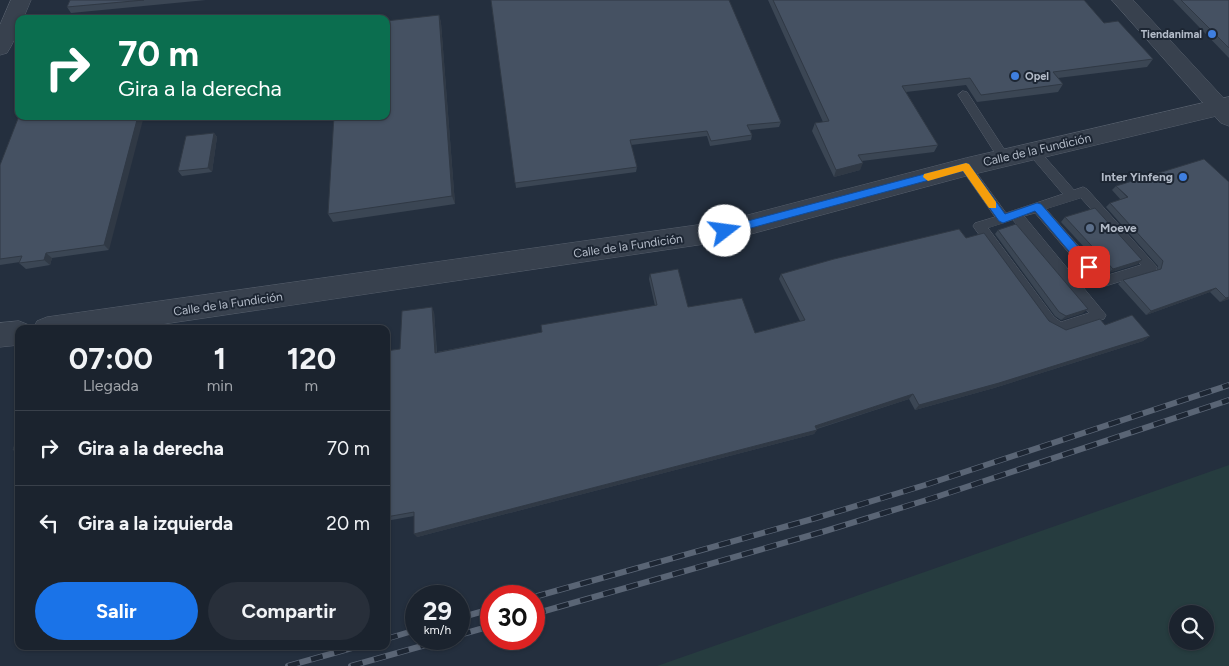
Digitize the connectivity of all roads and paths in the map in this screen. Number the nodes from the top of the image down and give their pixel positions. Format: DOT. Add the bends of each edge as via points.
graph roads {
  1 [pos="21,0"];
  2 [pos="1122,0"];
  3 [pos="0,48"];
  4 [pos="963,94"];
  5 [pos="1226,110"];
  6 [pos="1033,151"];
  7 [pos="1004,158"];
  8 [pos="966,167"];
  9 [pos="1072,196"];
  10 [pos="1037,207"];
  11 [pos="1009,217"];
  12 [pos="75,325"];
  13 [pos="15,333"];
  14 [pos="0,335"];
  1 -- 3 [label="street"];
  2 -- 5 [label="street"];
  4 -- 7 [label="lane"];
  5 -- 6 [label="street, Calle de la Fundición"];
  6 -- 7 [label="street, Calle de la Fundición"];
  6 -- 9 [label="lane"];
  7 -- 8 [label="street, Calle de la Fundición"];
  8 -- 11 [label="lane"];
  8 -- 12 [label="street, Calle de la Fundición" via="725,231"];
  9 -- 10 [label="lane"];
  9 -- 10 [label="lane" via="1084,192 1151,267 1102,282"];
  10 -- 11 [label="lane"];
  11 -- 11 [label="lane" via="1098,315 1060,328 1049,321 979,226"];
  13 -- 14 [label="street"];
}
